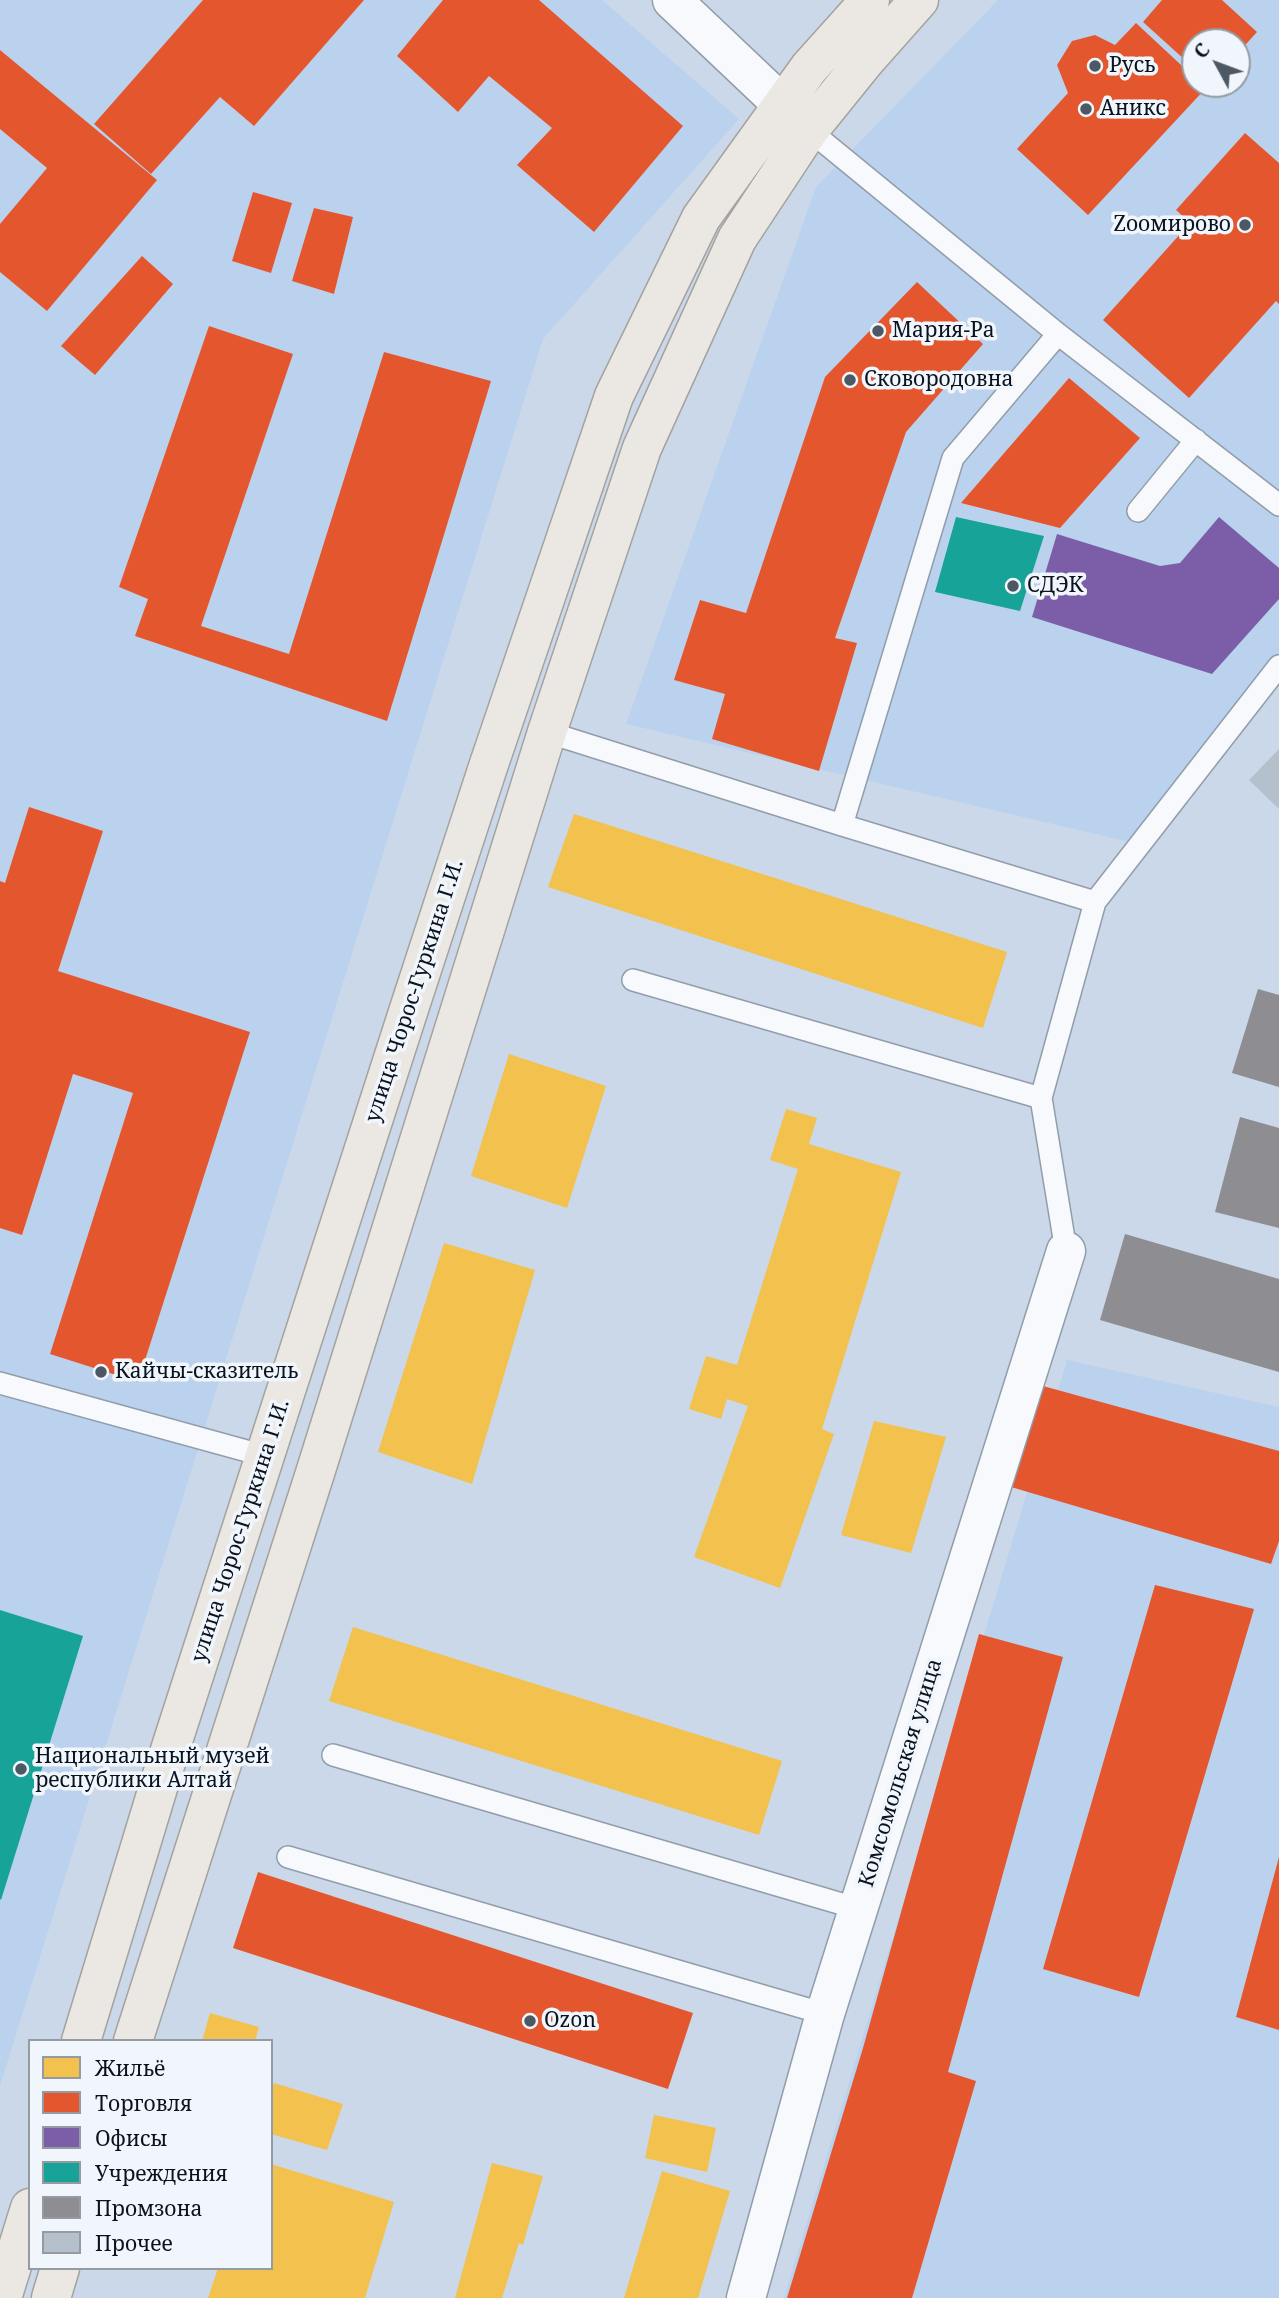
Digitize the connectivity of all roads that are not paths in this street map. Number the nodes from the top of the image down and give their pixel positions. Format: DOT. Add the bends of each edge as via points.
graph roads {
  1 [pos="672,0"];
  2 [pos="870,0"];
  3 [pos="919,0"];
  4 [pos="783,104"];
  5 [pos="809,130"];
  6 [pos="1058,334"];
  7 [pos="1196,440"];
  8 [pos="1279,505"];
  9 [pos="1138,512"];
  10 [pos="1279,666"];
  11 [pos="547,732"];
  12 [pos="842,825"];
  13 [pos="1095,902"];
  14 [pos="634,980"];
  15 [pos="1041,1098"];
  16 [pos="1066,1251"];
  17 [pos="0,1383"];
  18 [pos="265,1456"];
  19 [pos="333,1755"];
  20 [pos="288,1857"];
  21 [pos="859,1909"];
  22 [pos="825,2014"];
  23 [pos="82,2039"];
  24 [pos="134,2039"];
  25 [pos="28,2214"];
  26 [pos="59,2270"];
  27 [pos="2,2298"];
  28 [pos="51,2298"];
  29 [pos="746,2298"];
  1 -- 4 [label="street"];
  2 -- 4 [label="main road, улица Чорос-Гуркина Г.И."];
  3 -- 5 [label="main road"];
  4 -- 5 [label="street"];
  4 -- 18 [label="main road, улица Чорос-Гуркина Г.И." via="701,218 614,396 488,767"];
  5 -- 6 [label="lane"];
  5 -- 11 [label="main road" via="737,239 642,448"];
  6 -- 7 [label="lane"];
  6 -- 12 [label="lane" via="953,458"];
  7 -- 8 [label="lane"];
  7 -- 9 [label="lane"];
  10 -- 13 [label="lane"];
  11 -- 12 [label="lane"];
  11 -- 24 [label="main road"];
  12 -- 13 [label="lane"];
  13 -- 15 [label="lane"];
  14 -- 15 [label="lane"];
  15 -- 16 [label="lane"];
  16 -- 21 [label="street, Комсомольская улица"];
  17 -- 18 [label="lane"];
  18 -- 23 [label="main road, улица Чорос-Гуркина Г.И."];
  19 -- 21 [label="lane"];
  20 -- 22 [label="lane"];
  21 -- 22 [label="street, Комсомольская улица"];
  22 -- 29 [label="street, Комсомольская улица"];
  25 -- 27 [label="main road"];
  26 -- 28 [label="main road"];
}
